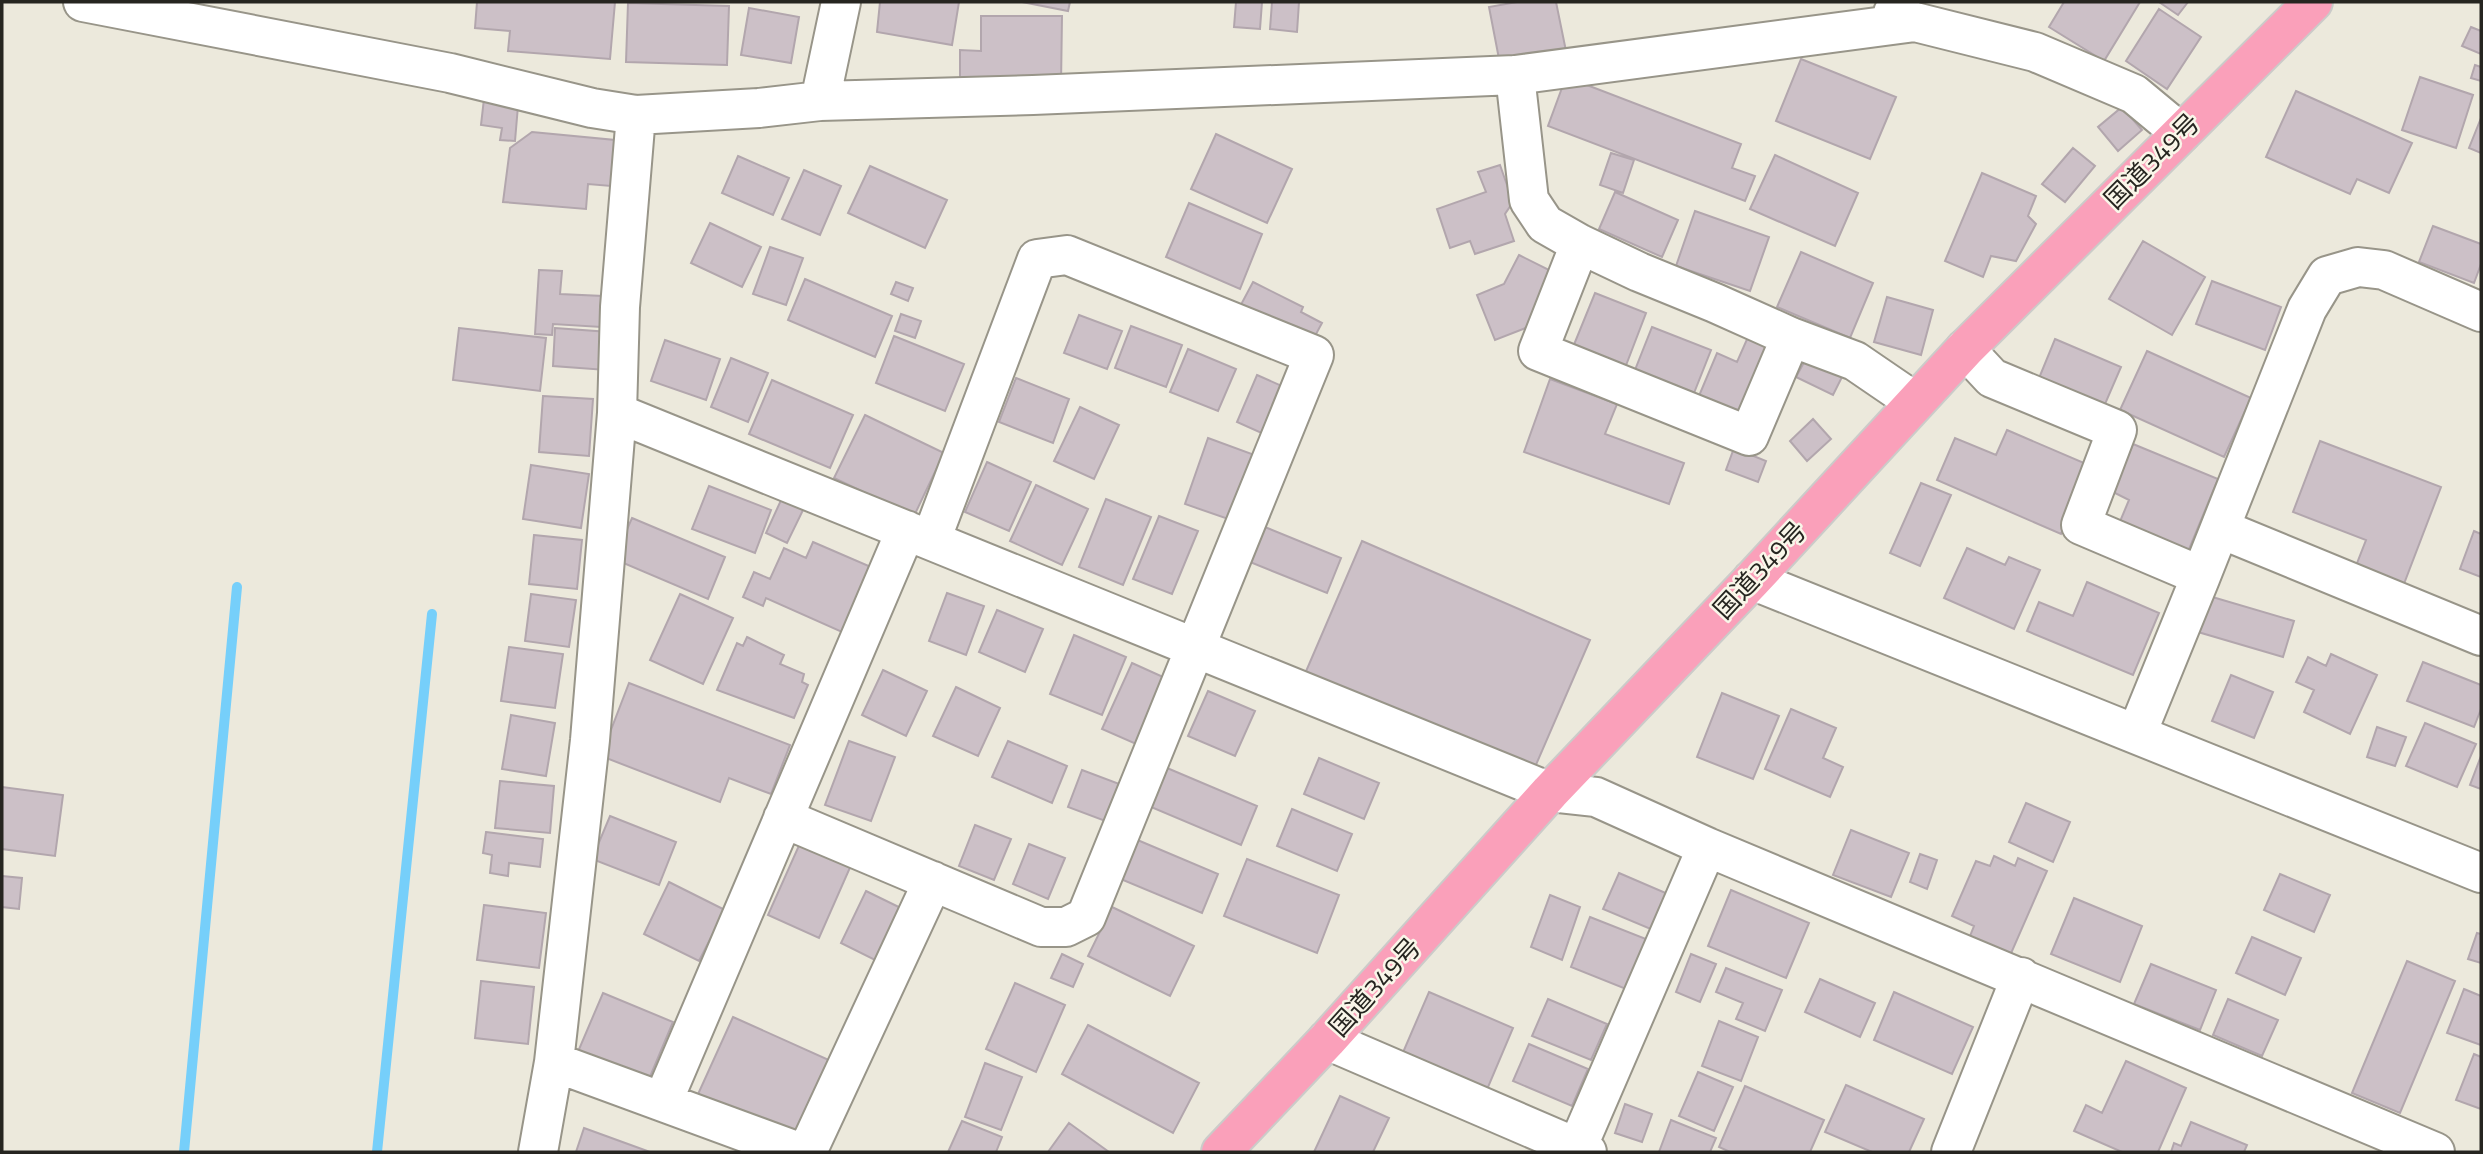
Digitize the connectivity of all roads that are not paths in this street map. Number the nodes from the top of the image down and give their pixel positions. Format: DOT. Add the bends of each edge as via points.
graph roads {
  1 [pos="83,2"];
  2 [pos="841,2"];
  3 [pos="1865,2"];
  4 [pos="2313,2"];
  5 [pos="1915,22"];
  6 [pos="1515,75"];
  7 [pos="820,101"];
  8 [pos="636,115"];
  9 [pos="2180,133"];
  10 [pos="1580,244"];
  11 [pos="2481,312"];
  12 [pos="1791,337"];
  13 [pos="1965,349"];
  14 [pos="1915,402"];
  15 [pos="617,412"];
  16 [pos="2221,528"];
  17 [pos="919,535"];
  18 [pos="2201,576"];
  19 [pos="1752,580"];
  20 [pos="2481,636"];
  21 [pos="1197,648"];
  22 [pos="2137,733"];
  23 [pos="1550,792"];
  24 [pos="783,818"];
  25 [pos="1707,847"];
  26 [pos="2481,873"];
  27 [pos="933,881"];
  28 [pos="2021,978"];
  29 [pos="1327,1040"];
  30 [pos="554,1062"];
  31 [pos="663,1101"];
  32 [pos="1582,1150"];
  33 [pos="538,1152"];
  34 [pos="799,1152"];
  35 [pos="807,1152"];
  36 [pos="1221,1152"];
  37 [pos="1951,1152"];
  38 [pos="2435,1152"];
  1 -- 8 [label="street" via="450,73"];
  2 -- 7 [label="street"];
  3 -- 5 [label="street"];
  4 -- 9 [label="highway, 国道349号"];
  5 -- 6 [label="street"];
  5 -- 9 [label="street" via="2035,52 2134,94"];
  6 -- 7 [label="street"];
  6 -- 10 [label="street" via="1528,200 1545,224"];
  7 -- 8 [label="street"];
  8 -- 15 [label="street" via="620,307"];
  9 -- 13 [label="highway, 国道349号"];
  10 -- 12 [label="street"];
  10 -- 12 [label="street" via="1538,351 1749,436"];
  11 -- 16 [label="street" via="2384,270 2358,267 2327,276 2307,309"];
  12 -- 14 [label="street" via="1855,361"];
  13 -- 14 [label="highway, 国道349号"];
  13 -- 18 [label="street" via="1992,379 2117,430 2081,525"];
  14 -- 19 [label="highway, 国道349号"];
  15 -- 17 [label="street"];
  15 -- 30 [label="street" via="590,740"];
  16 -- 18 [label="street"];
  16 -- 20 [label="street"];
  17 -- 21 [label="street"];
  17 -- 21 [label="street" via="1037,259 1067,255 1290,345 1314,355"];
  17 -- 24 [label="street"];
  18 -- 22 [label="street"];
  19 -- 22 [label="street"];
  19 -- 23 [label="highway, 国道349号"];
  21 -- 23 [label="street"];
  21 -- 27 [label="street" via="1086,917 1066,927 1041,927"];
  22 -- 26 [label="street"];
  23 -- 25 [label="street" via="1596,797"];
  23 -- 29 [label="highway, 国道349号"];
  24 -- 27 [label="street"];
  24 -- 31 [label="street"];
  25 -- 28 [label="street"];
  25 -- 32 [label="street"];
  27 -- 35 [label="street"];
  28 -- 37 [label="street"];
  28 -- 38 [label="street"];
  29 -- 32 [label="street"];
  29 -- 36 [label="highway, 国道349号"];
  30 -- 31 [label="street"];
  30 -- 33 [label="street"];
  31 -- 34 [label="street"];
}
